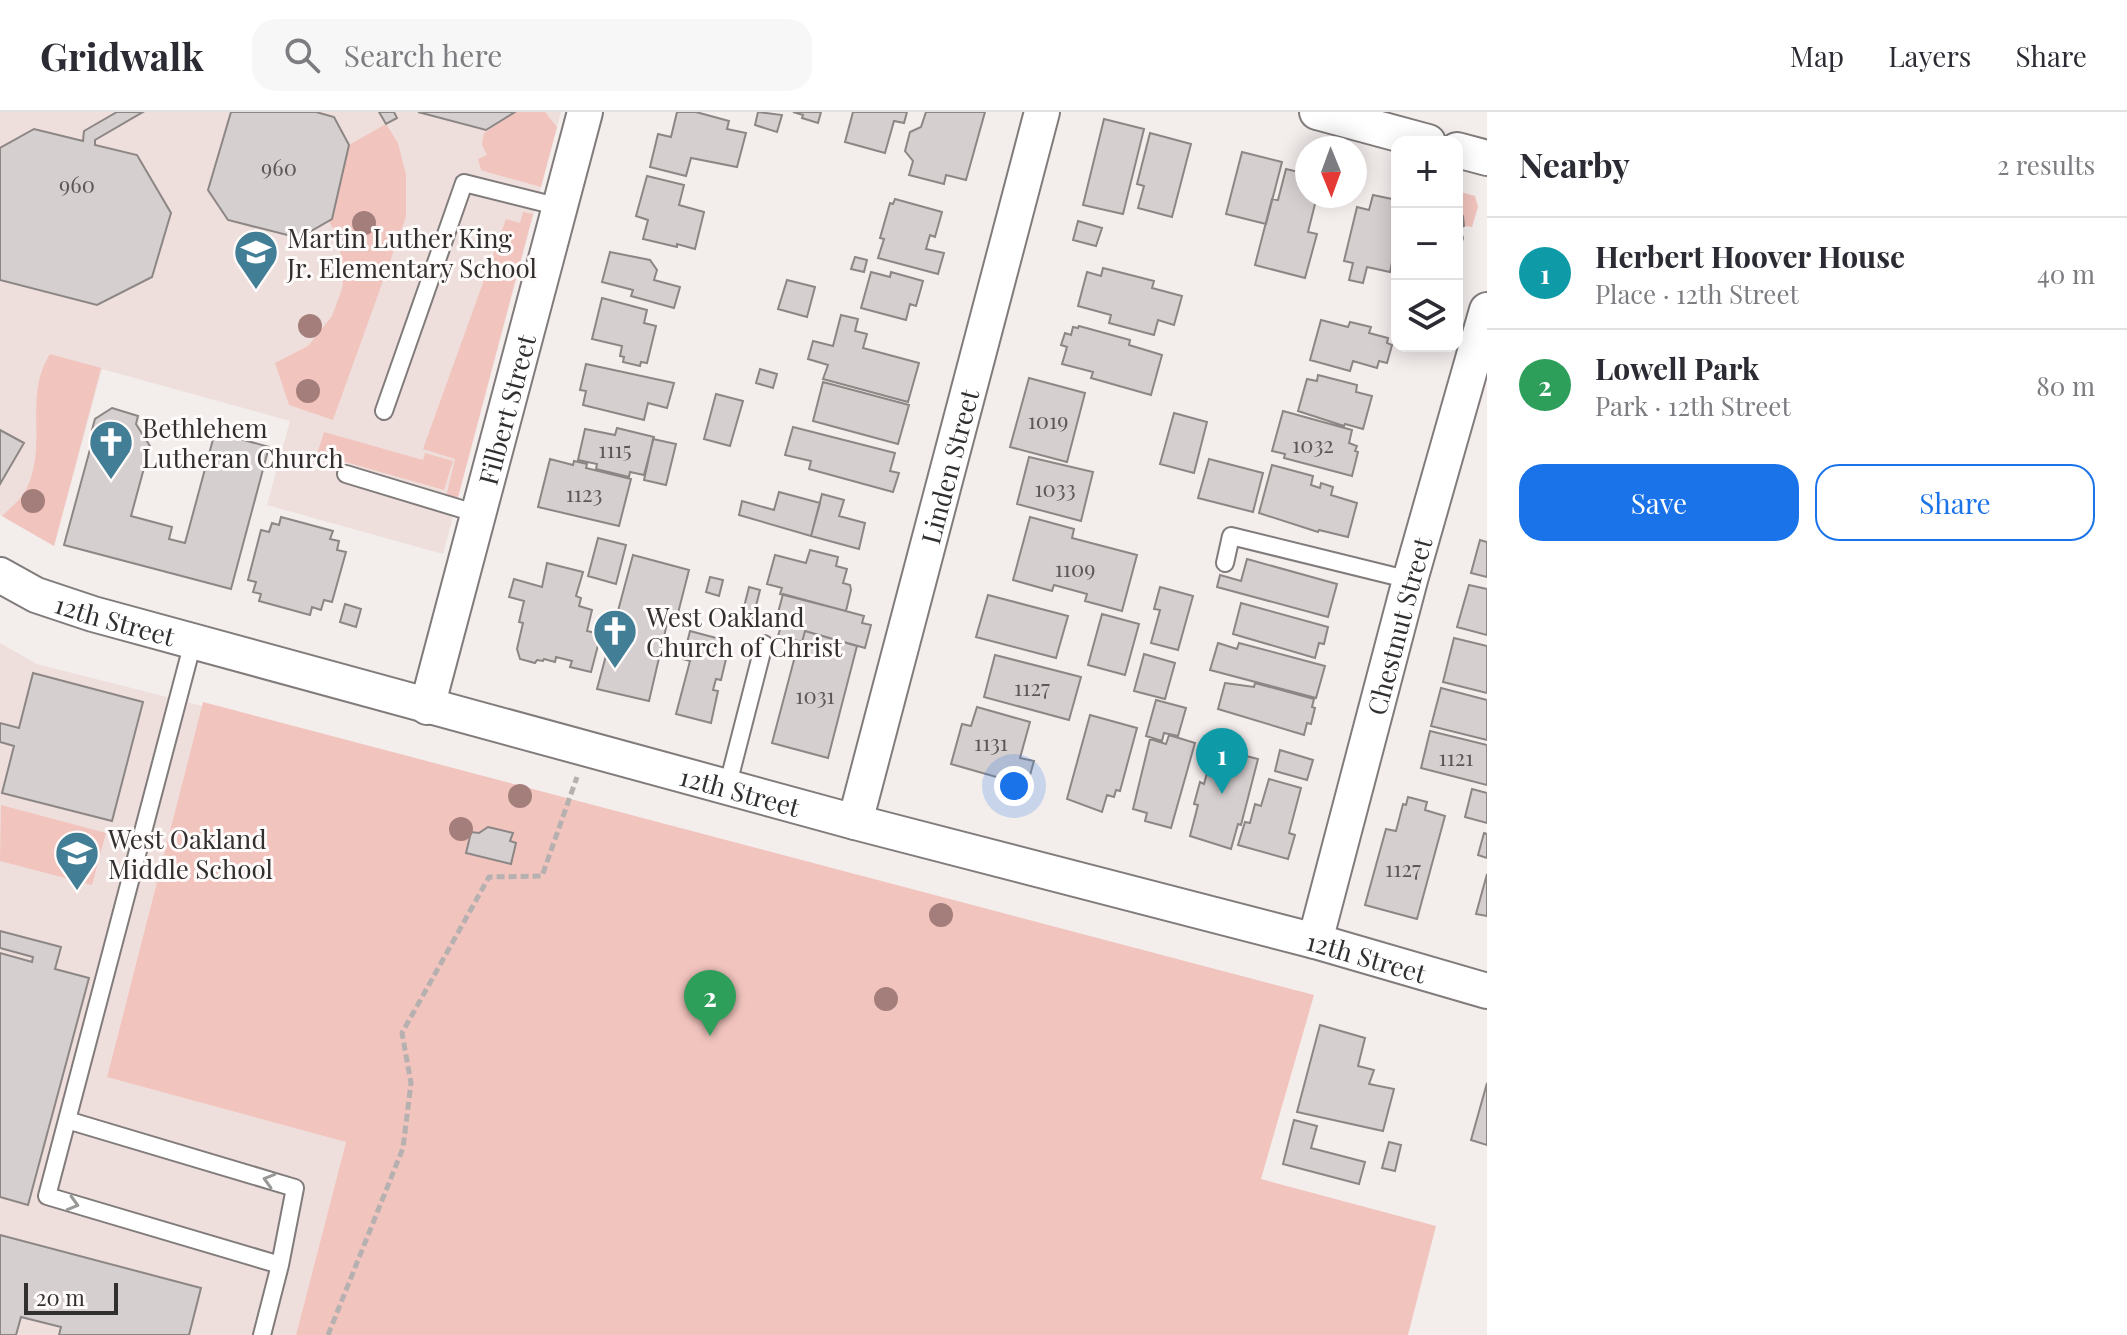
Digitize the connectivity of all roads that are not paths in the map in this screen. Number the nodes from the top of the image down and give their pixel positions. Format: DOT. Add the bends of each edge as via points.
graph roads {
  1 [pos="585,112"];
  2 [pos="1042,112"];
  3 [pos="1326,113"];
  4 [pos="1407,136"];
  5 [pos="1463,152"];
  6 [pos="1487,158"];
  7 [pos="560,207"];
  8 [pos="1487,310"];
  9 [pos="384,411"];
  10 [pos="346,474"];
  11 [pos="478,514"];
  12 [pos="1225,563"];
  13 [pos="0,575"];
  14 [pos="1410,580"];
  15 [pos="193,642"];
  16 [pos="764,644"];
  17 [pos="427,707"];
  18 [pos="727,788"];
  19 [pos="855,822"];
  20 [pos="1315,941"];
  21 [pos="1487,991"];
  22 [pos="67,1120"];
  23 [pos="280,1265"];
  24 [pos="262,1335"];
  1 -- 7 [label="street, Filbert Street"];
  2 -- 19 [label="street, Linden Street"];
  3 -- 4 [label="street"];
  5 -- 6 [label="street"];
  7 -- 9 [label="lane" via="464,183"];
  7 -- 11 [label="street, Filbert Street"];
  8 -- 14 [label="street, Chestnut Street"];
  10 -- 11 [label="lane"];
  11 -- 17 [label="street, Filbert Street"];
  12 -- 14 [label="lane" via="1231,536"];
  13 -- 15 [label="street, 12th Street" via="62,605"];
  14 -- 20 [label="street, Chestnut Street"];
  15 -- 17 [label="street, 12th Street"];
  15 -- 22 [label="lane"];
  16 -- 18 [label="lane"];
  17 -- 18 [label="street, 12th Street"];
  18 -- 19 [label="street, 12th Street"];
  19 -- 20 [label="street, 12th Street"];
  20 -- 21 [label="street, 12th Street"];
  23 -- 22 [label="lane, one-way" via="295,1188"];
  22 -- 23 [label="lane, one-way" via="47,1196"];
  23 -- 24 [label="lane"];
}
